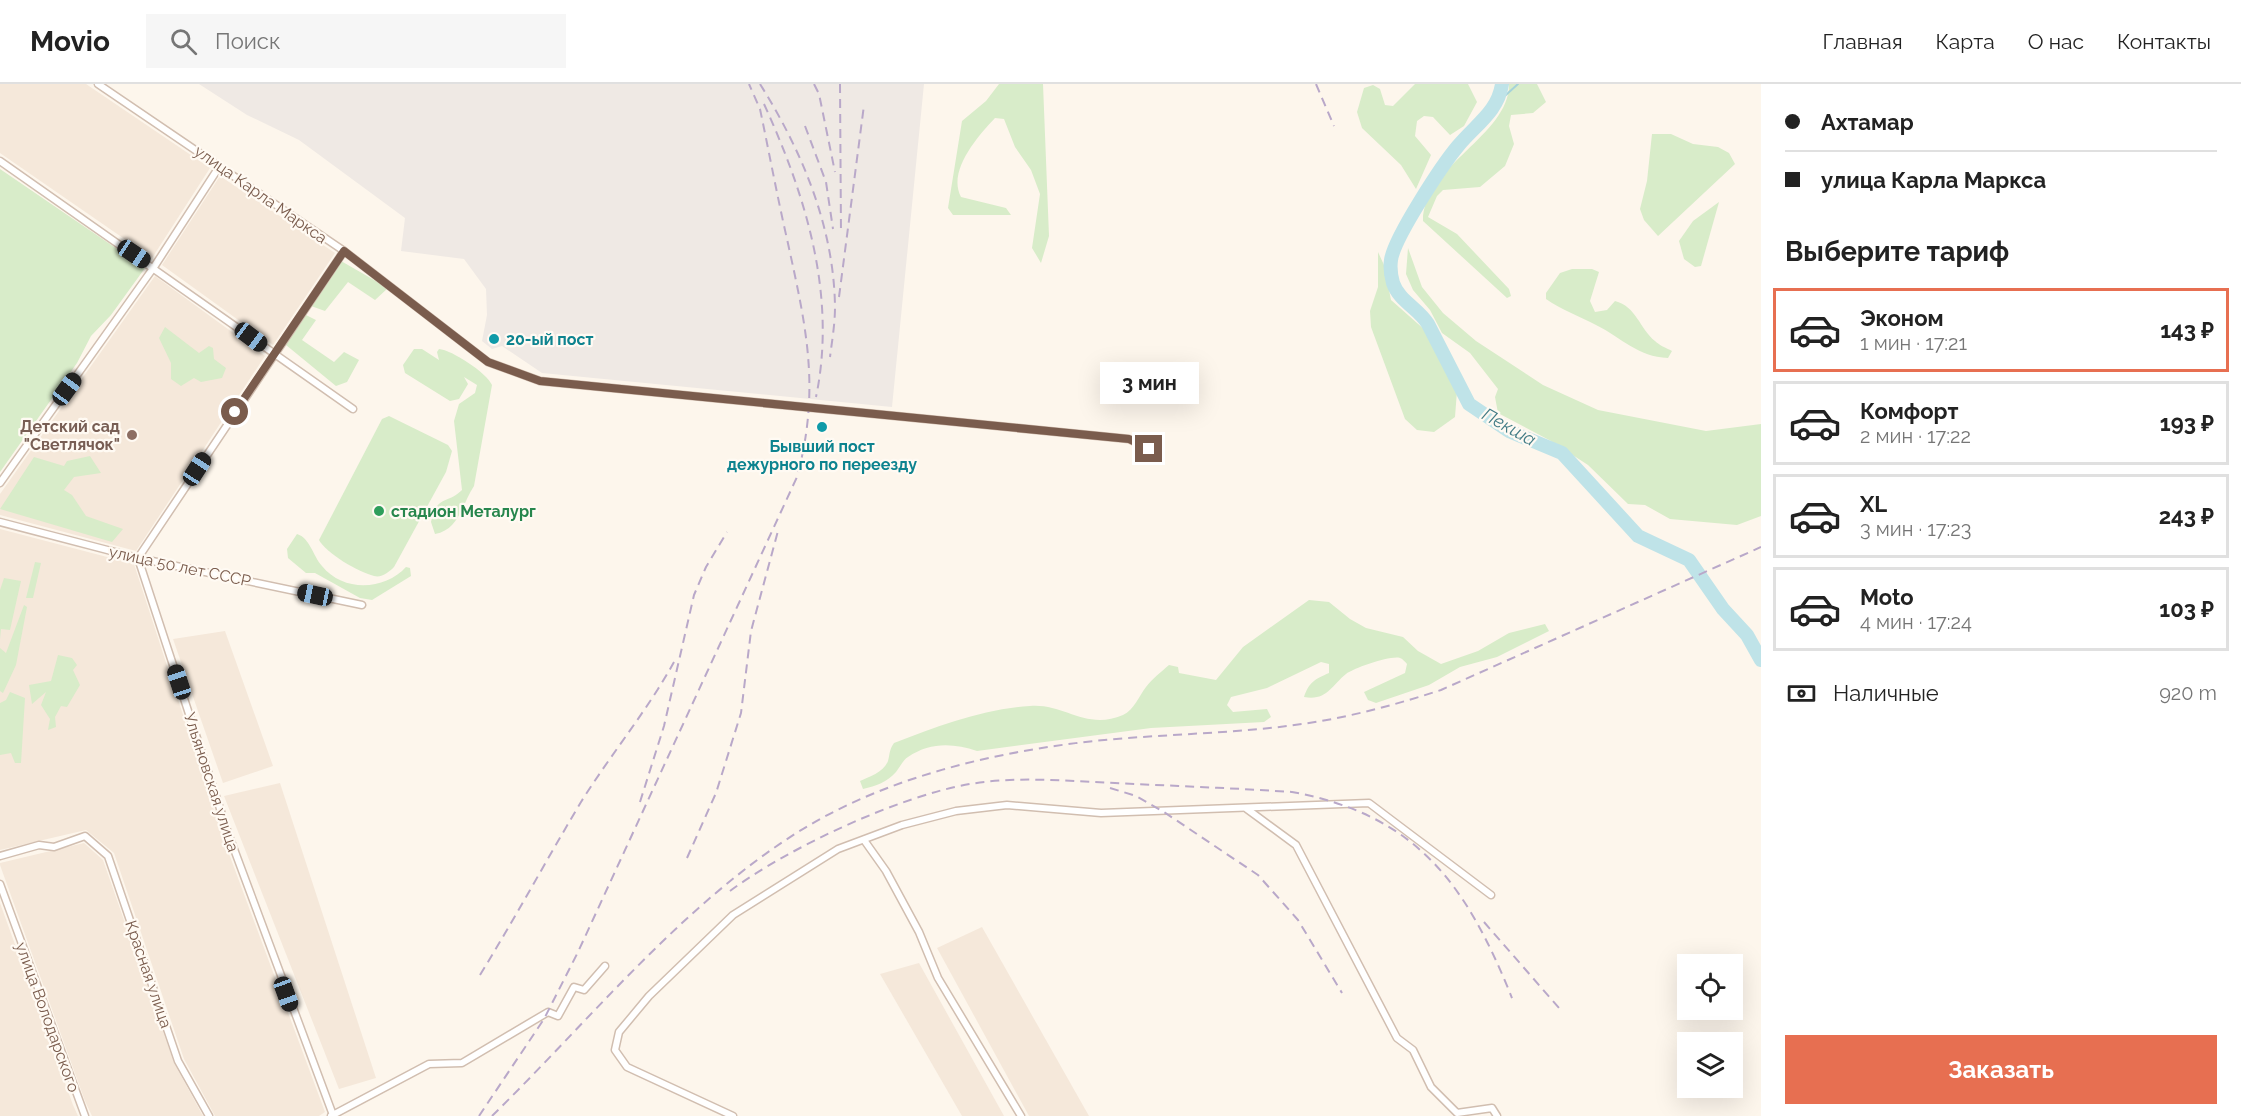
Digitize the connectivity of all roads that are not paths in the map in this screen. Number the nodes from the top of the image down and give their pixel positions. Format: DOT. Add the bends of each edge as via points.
graph roads {
  1 [pos="98,84"];
  2 [pos="0,161"];
  3 [pos="219,167"];
  4 [pos="344,251"];
  5 [pos="154,267"];
  6 [pos="274,354"];
  7 [pos="353,409"];
  8 [pos="1149,449"];
  9 [pos="0,483"];
  10 [pos="0,522"];
  11 [pos="138,558"];
  12 [pos="362,605"];
  13 [pos="1247,809"];
  14 [pos="864,840"];
  15 [pos="0,856"];
  16 [pos="0,884"];
  17 [pos="1491,895"];
  18 [pos="605,966"];
  19 [pos="332,1115"];
  20 [pos="85,1116"];
  21 [pos="209,1116"];
  22 [pos="733,1116"];
  23 [pos="1020,1116"];
  24 [pos="1497,1116"];
  1 -- 3 [label="street, улица Карла Маркса"];
  2 -- 5 [label="street"];
  3 -- 4 [label="street, улица Карла Маркса"];
  3 -- 5 [label="street"];
  4 -- 6 [label="street"];
  4 -- 8 [label="street, улица Карла Маркса" via="488,362 540,381 1129,439"];
  5 -- 6 [label="street"];
  5 -- 9 [label="street"];
  6 -- 7 [label="street"];
  6 -- 11 [label="street"];
  10 -- 11 [label="street, улица 50 лет СССР"];
  11 -- 12 [label="street, улица 50 лет СССР"];
  11 -- 19 [label="street, Ульяновская улица" via="228,833"];
  13 -- 14 [label="street" via="1101,813 980,807 902,825"];
  13 -- 17 [label="street" via="1369,803"];
  13 -- 24 [label="street" via="1296,845 1397,1038 1413,1050 1431,1087 1457,1113 1492,1108"];
  14 -- 22 [label="street" via="838,849 733,915 649,996 619,1032 615,1050 627,1067"];
  14 -- 23 [label="street" via="886,871 919,932 938,978"];
  15 -- 21 [label="street, Красная улица" via="39,845 54,847 85,836 108,856 178,1061"];
  16 -- 20 [label="street, улица Володарского"];
  18 -- 19 [label="street" via="584,990 574,987 558,1016 548,1012 462,1063 429,1064"];
}
